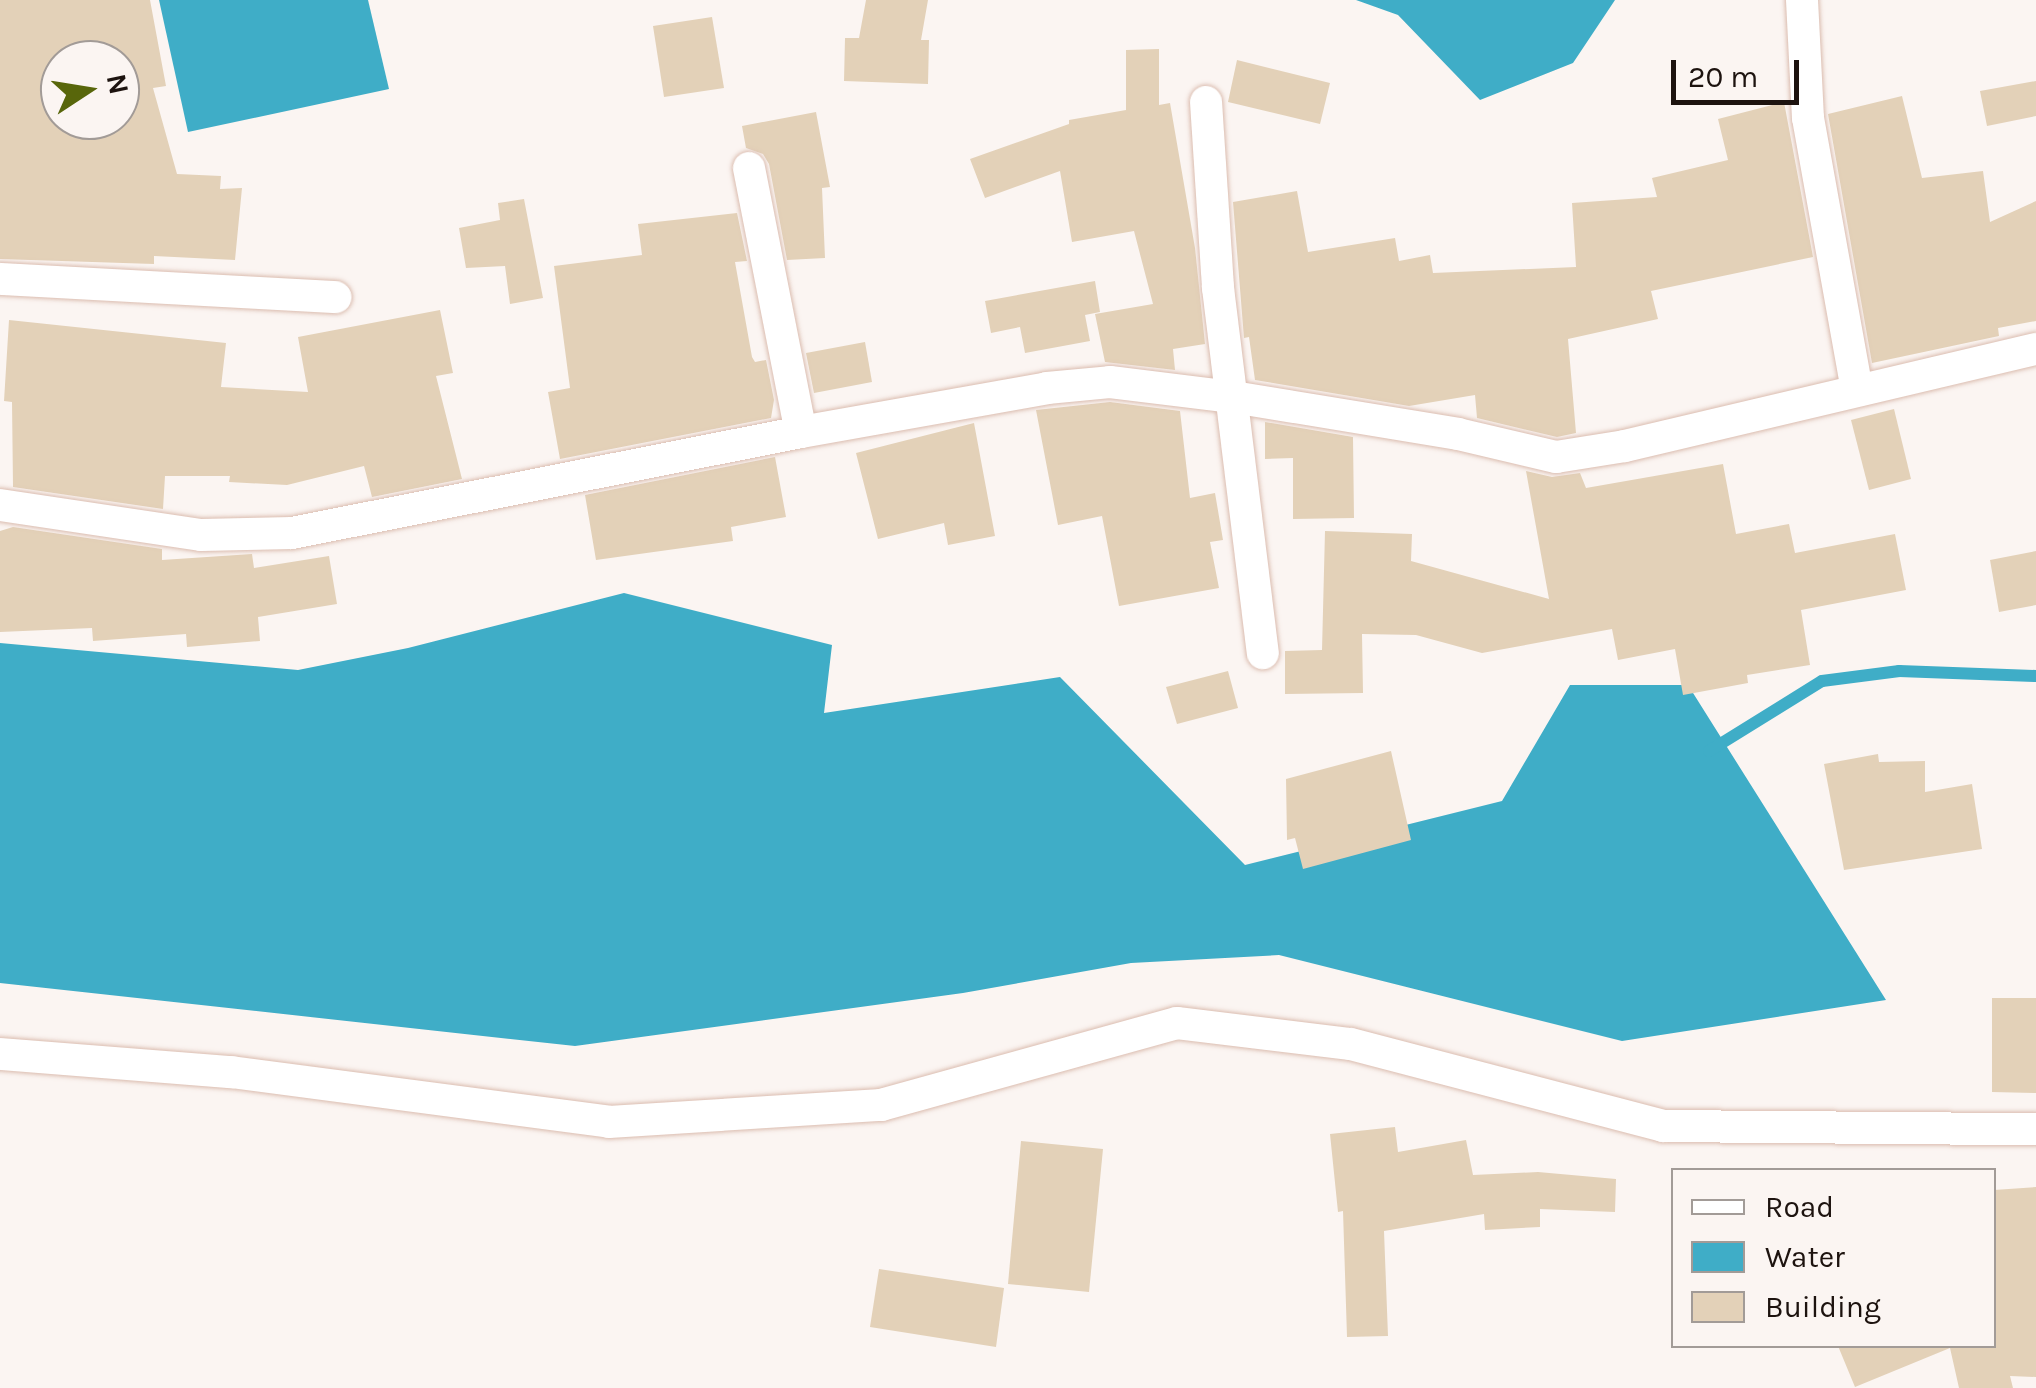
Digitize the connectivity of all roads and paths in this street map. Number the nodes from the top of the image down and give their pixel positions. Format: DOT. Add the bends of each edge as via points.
graph roads {
  1 [pos="1802,0"];
  2 [pos="1206,102"];
  3 [pos="749,168"];
  4 [pos="0,279"];
  5 [pos="336,298"];
  6 [pos="2036,349"];
  7 [pos="1858,390"];
  8 [pos="1233,396"];
  9 [pos="801,432"];
  10 [pos="0,505"];
  11 [pos="1263,653"];
  12 [pos="0,1054"];
  13 [pos="2036,1129"];
  1 -- 7 [label="street" via="1808,118"];
  2 -- 8 [label="street" via="1218,288"];
  3 -- 9 [label="street"];
  4 -- 5 [label="street"];
  6 -- 7 [label="street"];
  7 -- 8 [label="street" via="1556,457"];
  8 -- 9 [label="street" via="1110,382"];
  8 -- 11 [label="street"];
  9 -- 10 [label="street" via="292,533 200,535"];
  12 -- 13 [label="street" via="231,1072 609,1122 881,1105 1177,1023 1351,1044 1664,1126"];
}
